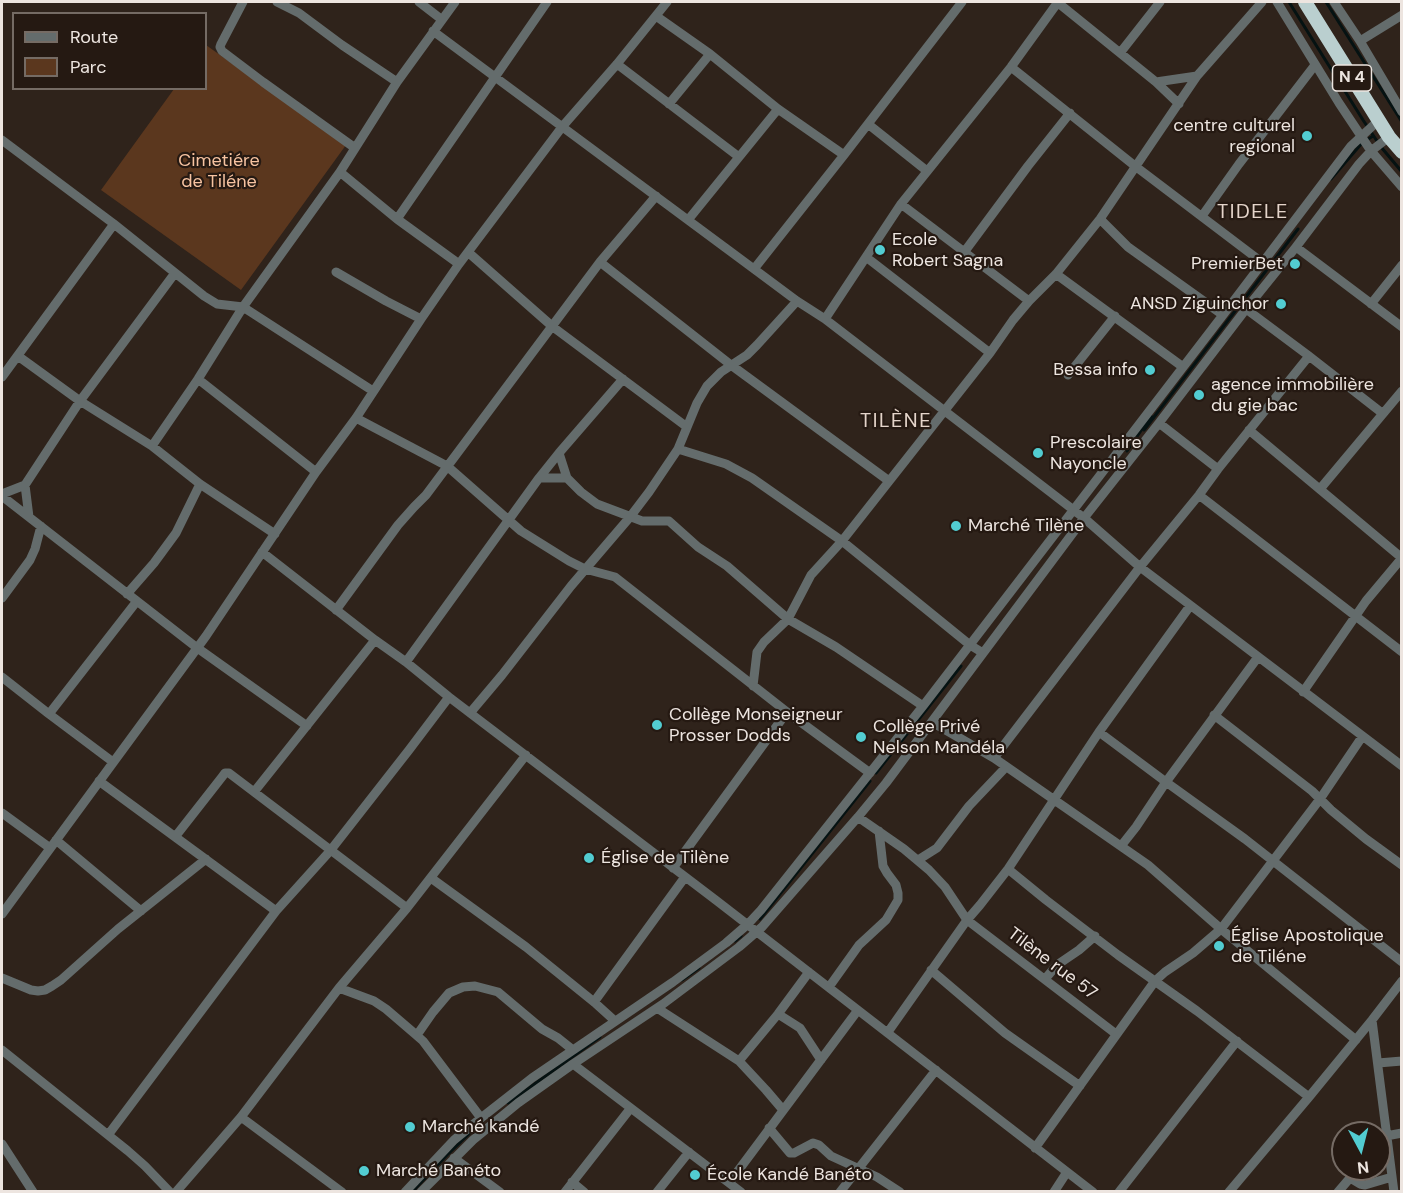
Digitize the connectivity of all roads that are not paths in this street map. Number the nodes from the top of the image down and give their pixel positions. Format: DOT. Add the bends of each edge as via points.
graph roads {
  1 [pos="243,2"];
  2 [pos="277,2"];
  3 [pos="419,2"];
  4 [pos="455,2"];
  5 [pos="547,2"];
  6 [pos="667,2"];
  7 [pos="962,2"];
  8 [pos="1058,2"];
  9 [pos="1160,2"];
  10 [pos="1262,2"];
  11 [pos="1277,2"];
  12 [pos="1305,2"];
  13 [pos="1334,2"];
  14 [pos="1401,15"];
  15 [pos="656,16"];
  16 [pos="441,19"];
  17 [pos="433,32"];
  18 [pos="1360,41"];
  19 [pos="1120,53"];
  20 [pos="710,54"];
  21 [pos="617,64"];
  22 [pos="1315,64"];
  23 [pos="1011,67"];
  24 [pos="495,76"];
  25 [pos="1197,76"];
  26 [pos="397,82"];
  27 [pos="1156,82"];
  28 [pos="669,104"];
  29 [pos="1179,104"];
  30 [pos="778,109"];
  31 [pos="1401,112"];
  32 [pos="1070,113"];
  33 [pos="1379,120"];
  34 [pos="868,124"];
  35 [pos="562,127"];
  36 [pos="1364,133"];
  37 [pos="1389,137"];
  38 [pos="3,142"];
  39 [pos="356,148"];
  40 [pos="1374,149"];
  41 [pos="1401,152"];
  42 [pos="844,155"];
  43 [pos="739,157"];
  44 [pos="1135,166"];
  45 [pos="927,171"];
  46 [pos="340,172"];
  47 [pos="1401,187"];
  48 [pos="656,196"];
  49 [pos="901,204"];
  50 [pos="1202,216"];
  51 [pos="397,219"];
  52 [pos="1100,219"];
  53 [pos="688,220"];
  54 [pos="114,224"];
  55 [pos="1296,247"];
  56 [pos="965,251"];
  57 [pos="469,253"];
  58 [pos="866,257"];
  59 [pos="600,262"];
  60 [pos="1263,263"];
  61 [pos="459,264"];
  62 [pos="1401,265"];
  63 [pos="754,269"];
  64 [pos="336,272"];
  65 [pos="175,273"];
  66 [pos="1056,274"];
  67 [pos="1029,300"];
  68 [pos="797,301"];
  69 [pos="1371,304"];
  70 [pos="243,307"];
  71 [pos="1246,309"];
  72 [pos="1223,315"];
  73 [pos="1115,316"];
  74 [pos="421,319"];
  75 [pos="825,319"];
  76 [pos="553,327"];
  77 [pos="1401,327"];
  78 [pos="990,353"];
  79 [pos="1309,356"];
  80 [pos="17,357"];
  81 [pos="2,359"];
  82 [pos="731,364"];
  83 [pos="1183,367"];
  84 [pos="1068,375"];
  85 [pos="2,377"];
  86 [pos="198,379"];
  87 [pos="623,380"];
  88 [pos="373,391"];
  89 [pos="1401,391"];
  90 [pos="80,401"];
  91 [pos="945,410"];
  92 [pos="1382,413"];
  93 [pos="356,418"];
  94 [pos="1159,423"];
  95 [pos="687,427"];
  96 [pos="1249,430"];
  97 [pos="152,446"];
  98 [pos="678,449"];
  99 [pos="559,453"];
  100 [pos="447,466"];
  101 [pos="1218,469"];
  102 [pos="316,471"];
  103 [pos="539,478"];
  104 [pos="567,478"];
  105 [pos="889,481"];
  106 [pos="200,483"];
  107 [pos="25,485"];
  108 [pos="1320,489"];
  109 [pos="2,495"];
  110 [pos="1199,495"];
  111 [pos="1073,511"];
  112 [pos="29,517"];
  113 [pos="630,517"];
  114 [pos="1084,518"];
  115 [pos="509,520"];
  116 [pos="41,526"];
  117 [pos="275,534"];
  118 [pos="842,541"];
  119 [pos="262,552"];
  120 [pos="1140,567"];
  121 [pos="585,569"];
  122 [pos="127,594"];
  123 [pos="2,598"];
  124 [pos="137,601"];
  125 [pos="1190,606"];
  126 [pos="336,610"];
  127 [pos="1356,616"];
  128 [pos="788,618"];
  129 [pos="375,640"];
  130 [pos="970,645"];
  131 [pos="196,647"];
  132 [pos="1401,651"];
  133 [pos="983,653"];
  134 [pos="1258,657"];
  135 [pos="406,662"];
  136 [pos="2,677"];
  137 [pos="753,686"];
  138 [pos="1303,692"];
  139 [pos="449,697"];
  140 [pos="923,706"];
  141 [pos="788,712"];
  142 [pos="470,713"];
  143 [pos="49,714"];
  144 [pos="1214,715"];
  145 [pos="932,722"];
  146 [pos="307,726"];
  147 [pos="1099,732"];
  148 [pos="1362,736"];
  149 [pos="526,755"];
  150 [pos="994,758"];
  151 [pos="113,762"];
  152 [pos="1401,766"];
  153 [pos="1006,767"];
  154 [pos="870,773"];
  155 [pos="99,781"];
  156 [pos="1166,782"];
  157 [pos="254,792"];
  158 [pos="1054,799"];
  159 [pos="1320,799"];
  160 [pos="2,813"];
  161 [pos="858,817"];
  162 [pos="879,831"];
  163 [pos="175,837"];
  164 [pos="53,844"];
  165 [pos="1121,846"];
  166 [pos="330,851"];
  167 [pos="206,859"];
  168 [pos="918,860"];
  169 [pos="1272,861"];
  170 [pos="1401,865"];
  171 [pos="673,868"];
  172 [pos="1008,869"];
  173 [pos="685,877"];
  174 [pos="431,878"];
  175 [pos="407,908"];
  176 [pos="141,910"];
  177 [pos="276,911"];
  178 [pos="2,914"];
  179 [pos="967,920"];
  180 [pos="748,924"];
  181 [pos="1221,929"];
  182 [pos="757,932"];
  183 [pos="1095,936"];
  184 [pos="1401,962"];
  185 [pos="931,970"];
  186 [pos="808,972"];
  187 [pos="2,978"];
  188 [pos="1045,979"];
  189 [pos="1155,981"];
  190 [pos="1401,981"];
  191 [pos="829,987"];
  192 [pos="339,988"];
  193 [pos="594,1002"];
  194 [pos="657,1008"];
  195 [pos="858,1010"];
  196 [pos="778,1014"];
  197 [pos="1372,1020"];
  198 [pos="615,1021"];
  199 [pos="888,1032"];
  200 [pos="1116,1034"];
  201 [pos="417,1035"];
  202 [pos="1356,1040"];
  203 [pos="1238,1041"];
  204 [pos="2,1050"];
  205 [pos="573,1050"];
  206 [pos="821,1060"];
  207 [pos="739,1061"];
  208 [pos="1401,1061"];
  209 [pos="1378,1063"];
  210 [pos="573,1064"];
  211 [pos="936,1070"];
  212 [pos="1080,1086"];
  213 [pos="1309,1097"];
  214 [pos="630,1108"];
  215 [pos="783,1110"];
  216 [pos="242,1116"];
  217 [pos="481,1118"];
  218 [pos="1384,1121"];
  219 [pos="770,1128"];
  220 [pos="108,1135"];
  221 [pos="2,1144"];
  222 [pos="1035,1148"];
  223 [pos="689,1152"];
  224 [pos="454,1158"];
  225 [pos="858,1169"];
  226 [pos="1391,1170"];
  227 [pos="1067,1172"];
  228 [pos="1392,1177"];
  229 [pos="573,1182"];
  230 [pos="729,1183"];
  231 [pos="33,1191"];
  232 [pos="170,1191"];
  233 [pos="176,1191"];
  234 [pos="342,1191"];
  235 [pos="405,1191"];
  236 [pos="421,1191"];
  237 [pos="500,1191"];
  238 [pos="565,1191"];
  239 [pos="584,1191"];
  240 [pos="657,1191"];
  241 [pos="741,1191"];
  242 [pos="840,1191"];
  243 [pos="900,1191"];
  244 [pos="1054,1191"];
  245 [pos="1093,1191"];
  246 [pos="1119,1191"];
  247 [pos="1231,1191"];
  248 [pos="1338,1191"];
  249 [pos="1394,1191"];
  1 -- 39 [label="street" via="221,44 222,51"];
  2 -- 26 [label="street" via="299,13"];
  3 -- 16 [label="street"];
  4 -- 16 [label="street"];
  5 -- 24 [label="street"];
  6 -- 15 [label="street"];
  7 -- 34 [label="street"];
  8 -- 19 [label="street"];
  8 -- 23 [label="street"];
  9 -- 19 [label="street"];
  10 -- 25 [label="street"];
  11 -- 22 [label="street"];
  12 -- 33 [label="highway, N 4"];
  13 -- 18 [label="street"];
  14 -- 18 [label="street"];
  15 -- 20 [label="street"];
  15 -- 21 [label="street"];
  16 -- 17 [label="street"];
  17 -- 24 [label="street"];
  17 -- 26 [label="street"];
  18 -- 31 [label="street"];
  19 -- 27 [label="street"];
  20 -- 28 [label="street"];
  20 -- 30 [label="street"];
  21 -- 28 [label="street"];
  21 -- 35 [label="street"];
  22 -- 36 [label="street" via="1339,103"];
  22 -- 50 [label="street"];
  23 -- 32 [label="street"];
  23 -- 45 [label="street"];
  24 -- 35 [label="street"];
  24 -- 51 [label="street"];
  25 -- 27 [label="street"];
  25 -- 29 [label="street"];
  26 -- 39 [label="street"];
  27 -- 29 [label="street"];
  28 -- 43 [label="street"];
  29 -- 44 [label="street"];
  30 -- 42 [label="street"];
  30 -- 43 [label="street"];
  32 -- 44 [label="street"];
  32 -- 56 [label="street"];
  33 -- 36 [label="street"];
  33 -- 37 [label="highway, N 4"];
  34 -- 42 [label="street"];
  34 -- 45 [label="street"];
  35 -- 48 [label="street"];
  35 -- 57 [label="street"];
  36 -- 40 [label="street"];
  36 -- 60 [label="street"];
  37 -- 40 [label="street"];
  37 -- 41 [label="highway, N 4"];
  38 -- 54 [label="street"];
  39 -- 46 [label="street"];
  40 -- 47 [label="street"];
  40 -- 55 [label="street"];
  42 -- 63 [label="street"];
  43 -- 53 [label="street"];
  44 -- 50 [label="street"];
  44 -- 52 [label="street"];
  45 -- 49 [label="street"];
  46 -- 51 [label="street"];
  46 -- 70 [label="street"];
  48 -- 53 [label="street"];
  48 -- 59 [label="street"];
  49 -- 56 [label="street"];
  49 -- 58 [label="street"];
  50 -- 60 [label="street"];
  51 -- 61 [label="street"];
  52 -- 66 [label="street"];
  52 -- 72 [label="street" via="1128,247"];
  53 -- 63 [label="street"];
  54 -- 65 [label="street"];
  54 -- 80 [label="street"];
  55 -- 69 [label="street"];
  55 -- 71 [label="street"];
  56 -- 67 [label="street"];
  57 -- 61 [label="street"];
  57 -- 76 [label="street"];
  58 -- 75 [label="street"];
  58 -- 78 [label="street"];
  59 -- 76 [label="street"];
  59 -- 82 [label="street"];
  60 -- 72 [label="street"];
  61 -- 74 [label="street"];
  62 -- 69 [label="street"];
  63 -- 68 [label="street"];
  64 -- 74 [label="street"];
  65 -- 70 [label="street" via="217,304"];
  65 -- 90 [label="street"];
  66 -- 67 [label="street"];
  66 -- 73 [label="street"];
  67 -- 78 [label="street"];
  68 -- 75 [label="street"];
  68 -- 82 [label="street" via="758,345"];
  69 -- 77 [label="street"];
  70 -- 86 [label="street"];
  70 -- 88 [label="street"];
  71 -- 79 [label="street"];
  71 -- 94 [label="street"];
  72 -- 83 [label="street"];
  73 -- 83 [label="street"];
  73 -- 84 [label="street"];
  74 -- 88 [label="street"];
  75 -- 91 [label="street"];
  76 -- 87 [label="street"];
  76 -- 100 [label="street"];
  78 -- 91 [label="street"];
  79 -- 92 [label="street"];
  79 -- 96 [label="street"];
  80 -- 81 [label="street"];
  80 -- 85 [label="street"];
  80 -- 90 [label="street"];
  82 -- 95 [label="street" via="707,386"];
  82 -- 105 [label="street"];
  83 -- 111 [label="street"];
  86 -- 97 [label="street"];
  86 -- 102 [label="street"];
  87 -- 95 [label="street"];
  87 -- 99 [label="street"];
  88 -- 93 [label="street"];
  89 -- 92 [label="street"];
  90 -- 97 [label="street"];
  90 -- 107 [label="street"];
  91 -- 105 [label="street"];
  91 -- 111 [label="street"];
  92 -- 108 [label="street"];
  93 -- 100 [label="street"];
  93 -- 102 [label="street"];
  94 -- 101 [label="street"];
  94 -- 114 [label="street"];
  95 -- 98 [label="street"];
  96 -- 101 [label="street"];
  96 -- 108 [label="street"];
  97 -- 106 [label="street"];
  98 -- 113 [label="street"];
  98 -- 118 [label="street" via="726,464 752,478"];
  99 -- 103 [label="street"];
  99 -- 104 [label="street"];
  100 -- 115 [label="street"];
  100 -- 126 [label="street"];
  101 -- 110 [label="street"];
  102 -- 117 [label="street"];
  103 -- 104 [label="street"];
  103 -- 115 [label="street"];
  104 -- 113 [label="street" via="597,504"];
  105 -- 118 [label="street"];
  106 -- 117 [label="street"];
  106 -- 122 [label="street" via="176,533"];
  107 -- 109 [label="street"];
  107 -- 112 [label="street"];
  108 -- 127 [label="street" via="1401,558"];
  109 -- 112 [label="street"];
  110 -- 120 [label="street"];
  110 -- 127 [label="street"];
  111 -- 114 [label="street"];
  111 -- 130 [label="street"];
  112 -- 116 [label="street"];
  113 -- 121 [label="street"];
  113 -- 128 [label="street" via="669,521"];
  114 -- 120 [label="street"];
  114 -- 133 [label="street"];
  115 -- 121 [label="street"];
  115 -- 135 [label="street"];
  116 -- 122 [label="street"];
  116 -- 123 [label="street" via="30,560"];
  117 -- 119 [label="street"];
  118 -- 128 [label="street" via="811,575"];
  118 -- 130 [label="street"];
  119 -- 126 [label="street"];
  119 -- 131 [label="street"];
  120 -- 125 [label="street"];
  120 -- 150 [label="street"];
  121 -- 137 [label="street" via="615,577"];
  121 -- 142 [label="street"];
  122 -- 124 [label="street"];
  124 -- 131 [label="street"];
  124 -- 143 [label="street"];
  125 -- 134 [label="street"];
  125 -- 147 [label="street"];
  126 -- 129 [label="street"];
  127 -- 132 [label="street"];
  127 -- 138 [label="street"];
  128 -- 137 [label="street" via="757,652"];
  128 -- 140 [label="street"];
  129 -- 135 [label="street"];
  129 -- 146 [label="street"];
  130 -- 133 [label="street"];
  130 -- 140 [label="street"];
  131 -- 146 [label="street"];
  131 -- 151 [label="street"];
  133 -- 145 [label="street"];
  134 -- 138 [label="street"];
  134 -- 144 [label="street"];
  135 -- 139 [label="street"];
  136 -- 143 [label="street"];
  137 -- 141 [label="street"];
  138 -- 148 [label="street"];
  139 -- 142 [label="street"];
  139 -- 166 [label="street"];
  140 -- 154 [label="street"];
  141 -- 154 [label="street"];
  141 -- 171 [label="street"];
  142 -- 149 [label="street"];
  143 -- 151 [label="street"];
  144 -- 156 [label="street"];
  144 -- 159 [label="street"];
  145 -- 150 [label="street"];
  145 -- 161 [label="street"];
  146 -- 157 [label="street"];
  147 -- 156 [label="street"];
  147 -- 158 [label="street"];
  148 -- 152 [label="street"];
  148 -- 159 [label="street"];
  149 -- 171 [label="street"];
  149 -- 174 [label="street"];
  150 -- 153 [label="street"];
  151 -- 155 [label="street"];
  153 -- 158 [label="street"];
  153 -- 168 [label="street" via="937,848"];
  154 -- 180 [label="street"];
  155 -- 163 [label="street"];
  155 -- 164 [label="street"];
  156 -- 165 [label="street"];
  156 -- 169 [label="street"];
  157 -- 163 [label="street" via="225,773"];
  157 -- 166 [label="street"];
  158 -- 165 [label="street"];
  158 -- 172 [label="street"];
  159 -- 169 [label="street"];
  159 -- 170 [label="street"];
  160 -- 164 [label="street"];
  161 -- 162 [label="street, Tilène rue 57"];
  161 -- 182 [label="street"];
  162 -- 168 [label="street, Tilène rue 57"];
  162 -- 191 [label="street" via="884,870 896,885 898,900 886,920 859,945"];
  163 -- 167 [label="street"];
  164 -- 176 [label="street"];
  164 -- 178 [label="street"];
  165 -- 181 [label="street"];
  166 -- 175 [label="street"];
  166 -- 177 [label="street"];
  167 -- 176 [label="street"];
  167 -- 177 [label="street"];
  168 -- 179 [label="street, Tilène rue 57" via="945,887"];
  169 -- 181 [label="street"];
  169 -- 184 [label="street"];
  171 -- 173 [label="street"];
  172 -- 179 [label="street"];
  172 -- 183 [label="street"];
  173 -- 180 [label="street"];
  173 -- 193 [label="street"];
  174 -- 175 [label="street"];
  174 -- 193 [label="street"];
  175 -- 192 [label="street"];
  176 -- 187 [label="street" via="45,990 31,990"];
  177 -- 220 [label="street"];
  179 -- 185 [label="street"];
  179 -- 188 [label="street, Tilène rue 57"];
  180 -- 182 [label="street"];
  180 -- 198 [label="street"];
  181 -- 189 [label="street"];
  181 -- 202 [label="street"];
  182 -- 186 [label="street"];
  182 -- 194 [label="street"];
  183 -- 188 [label="street"];
  183 -- 189 [label="street"];
  185 -- 199 [label="street"];
  185 -- 212 [label="street" via="1005,1033"];
  186 -- 191 [label="street"];
  186 -- 196 [label="street"];
  188 -- 200 [label="street, Tilène rue 57"];
  189 -- 200 [label="street"];
  189 -- 203 [label="street"];
  190 -- 197 [label="street"];
  191 -- 195 [label="street"];
  192 -- 201 [label="street" via="374,1001"];
  192 -- 216 [label="street"];
  193 -- 198 [label="street"];
  194 -- 207 [label="street"];
  194 -- 210 [label="street"];
  195 -- 199 [label="street"];
  195 -- 206 [label="street"];
  196 -- 206 [label="street" via="800,1028"];
  196 -- 207 [label="street"];
  197 -- 202 [label="street"];
  197 -- 209 [label="street"];
  198 -- 205 [label="street"];
  199 -- 211 [label="street"];
  200 -- 212 [label="street"];
  201 -- 205 [label="street" via="449,993 475,986 503,995"];
  201 -- 217 [label="street"];
  202 -- 213 [label="street"];
  203 -- 213 [label="street"];
  203 -- 246 [label="street"];
  204 -- 220 [label="street"];
  205 -- 217 [label="street"];
  206 -- 215 [label="street"];
  207 -- 215 [label="street"];
  208 -- 209 [label="street"];
  209 -- 218 [label="street"];
  210 -- 214 [label="street"];
  210 -- 224 [label="street" via="494,1122"];
  211 -- 222 [label="street"];
  211 -- 225 [label="street"];
  212 -- 222 [label="street"];
  213 -- 247 [label="street"];
  214 -- 223 [label="street"];
  214 -- 229 [label="street"];
  215 -- 219 [label="street"];
  216 -- 233 [label="street"];
  216 -- 234 [label="street"];
  217 -- 235 [label="street"];
  219 -- 225 [label="street" via="790,1153 813,1143"];
  219 -- 230 [label="street"];
  220 -- 232 [label="street"];
  221 -- 231 [label="street"];
  222 -- 227 [label="street"];
  223 -- 230 [label="street"];
  223 -- 240 [label="street"];
  224 -- 236 [label="street"];
  224 -- 237 [label="street"];
  225 -- 242 [label="street"];
  225 -- 243 [label="street"];
  226 -- 228 [label="street"];
  227 -- 244 [label="street"];
  227 -- 245 [label="street"];
  228 -- 248 [label="street" via="1365,1185 1349,1179"];
  228 -- 249 [label="street"];
  229 -- 238 [label="street"];
  229 -- 239 [label="street"];
  230 -- 241 [label="street"];
}
